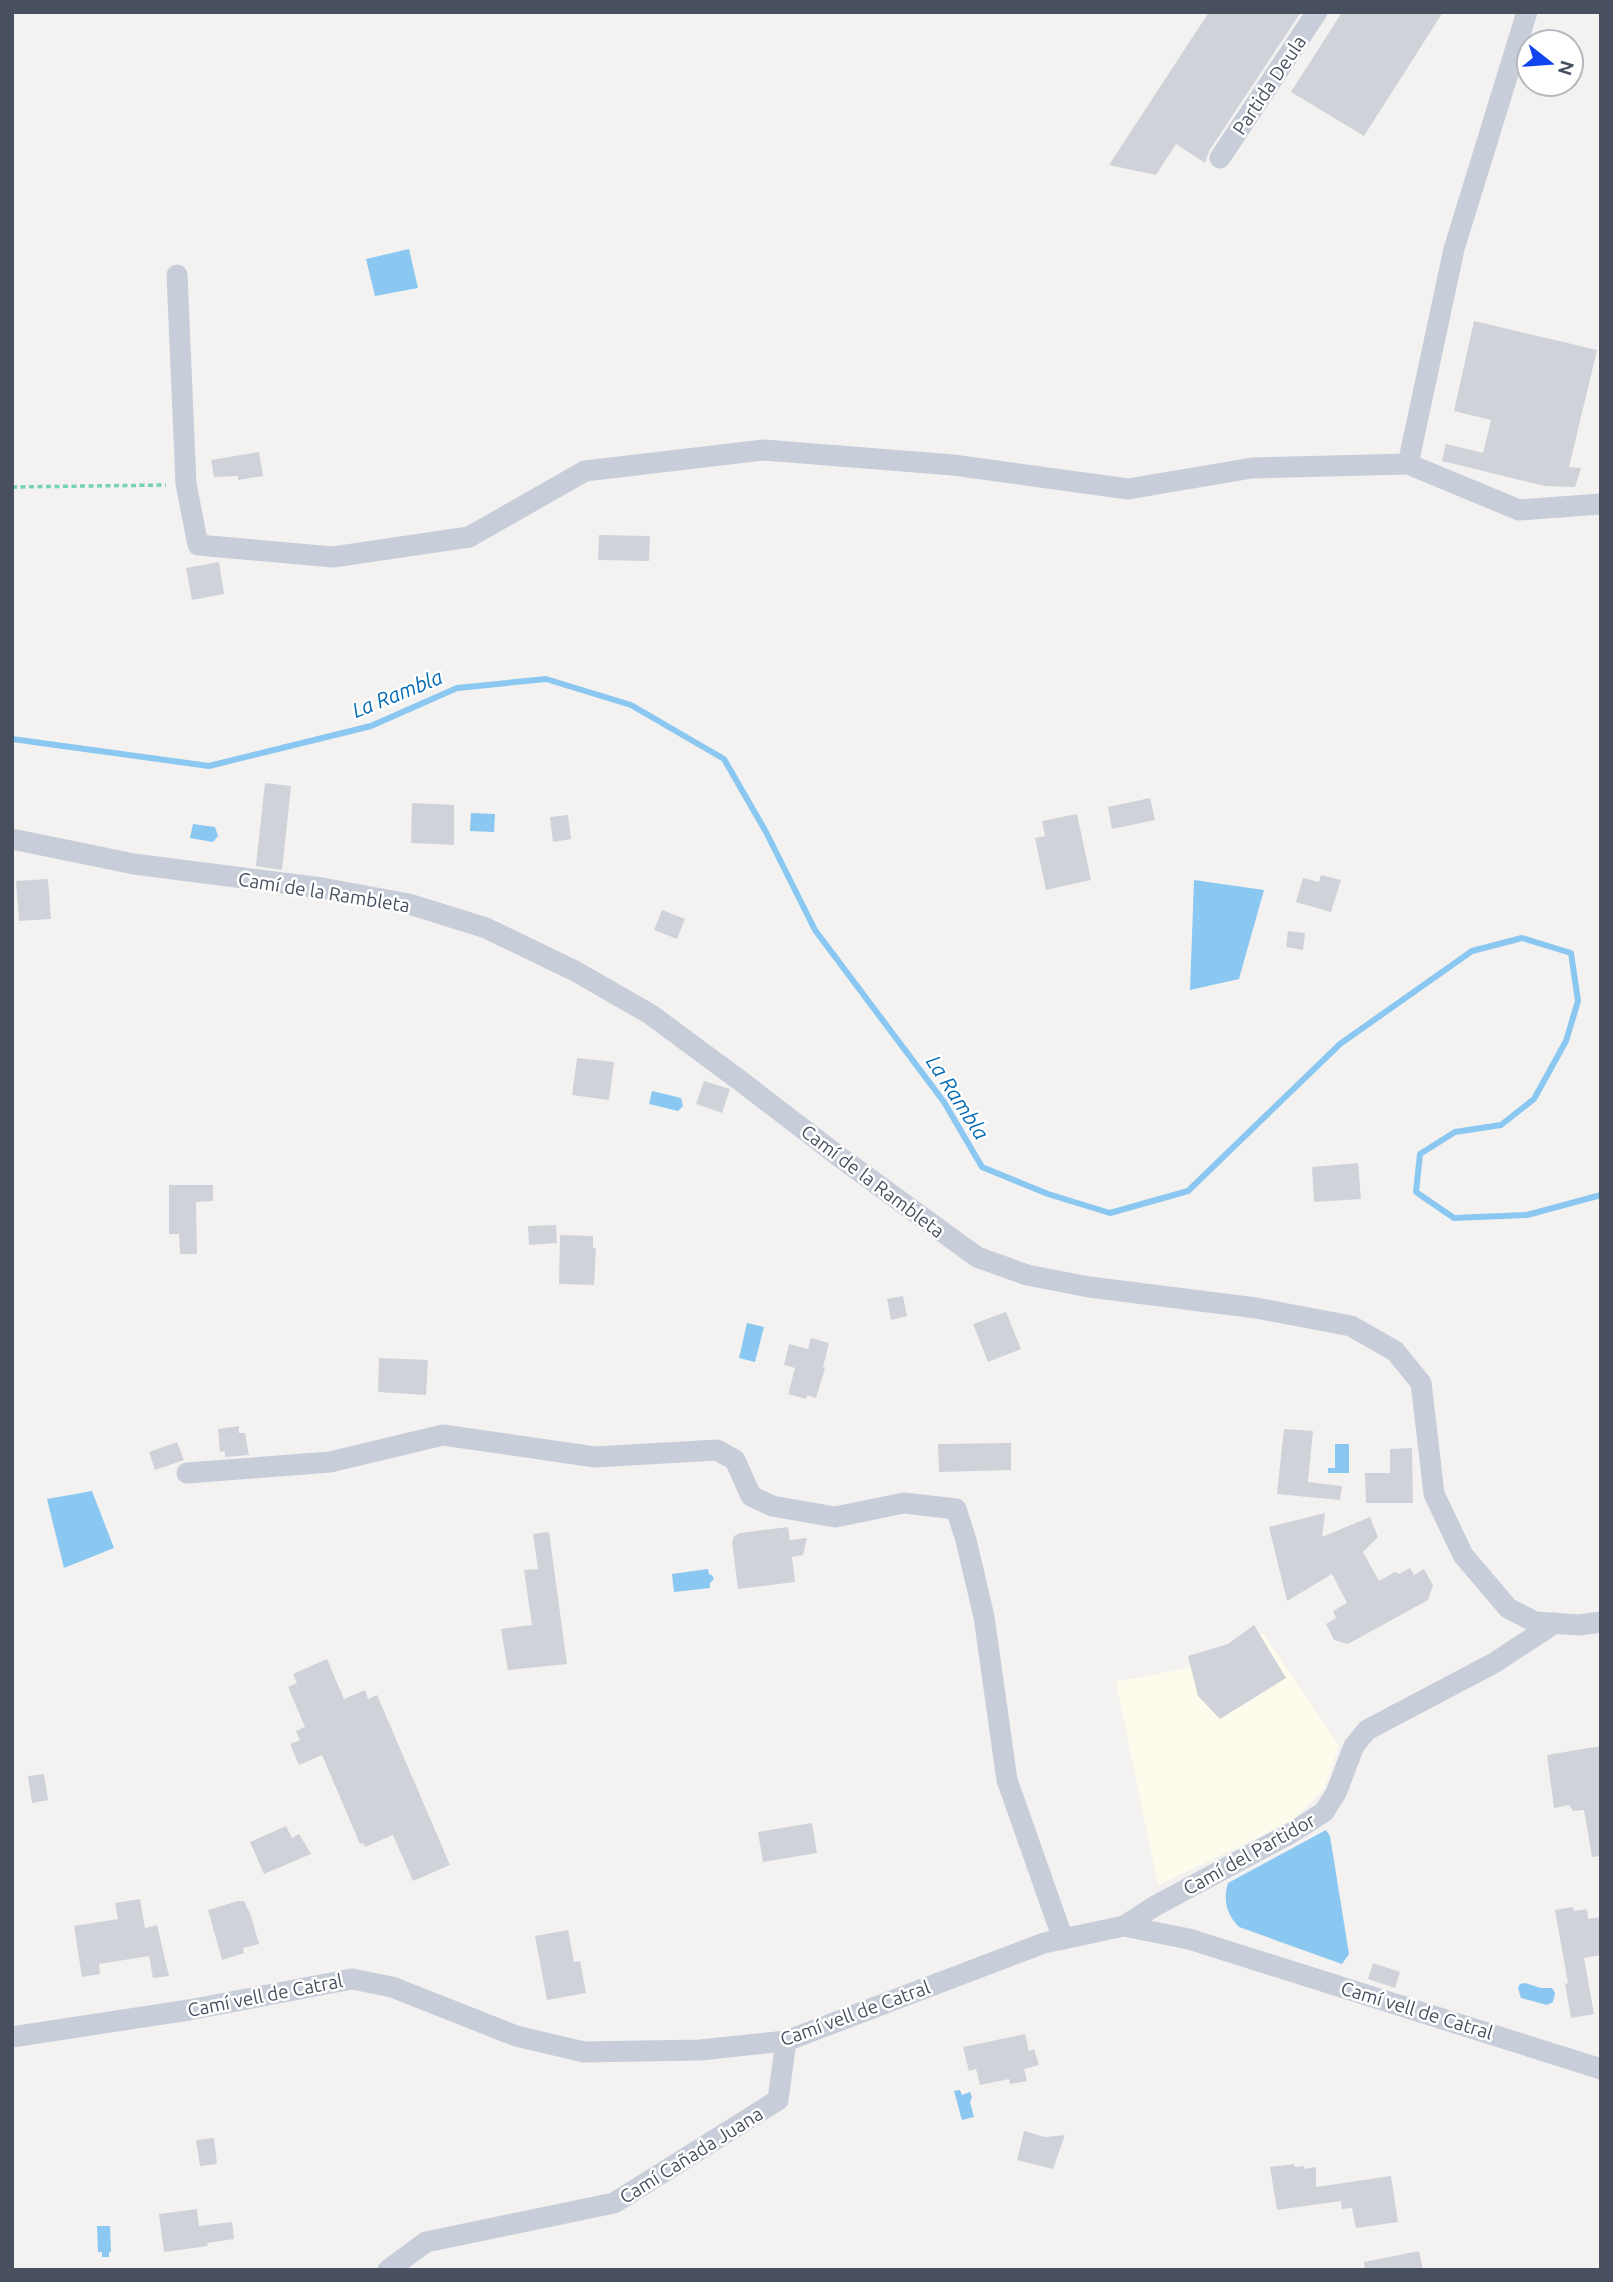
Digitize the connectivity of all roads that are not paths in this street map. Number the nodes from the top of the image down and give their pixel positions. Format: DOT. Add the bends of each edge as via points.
graph roads {
  1 [pos="1317,12"];
  2 [pos="1527,12"];
  3 [pos="1220,158"];
  4 [pos="177,275"];
  5 [pos="1408,464"];
  6 [pos="1601,504"];
  7 [pos="12,839"];
  8 [pos="187,1473"];
  9 [pos="1601,1622"];
  10 [pos="1555,1623"];
  11 [pos="1124,1926"];
  12 [pos="1063,1939"];
  13 [pos="12,2037"];
  14 [pos="786,2041"];
  15 [pos="1601,2069"];
  16 [pos="388,2270"];
  1 -- 3 [label="street, Partida Deula"];
  2 -- 5 [label="street" via="1454,249"];
  4 -- 5 [label="street" via="186,484 198,545 333,557 469,537 585,471 764,450 953,465 1128,489 1252,468"];
  5 -- 6 [label="street" via="1519,510"];
  7 -- 10 [label="street, Camí de la Rambleta" via="134,864 384,899 486,928 650,1014 977,1257 1027,1275 1351,1326 1395,1351 1421,1383 1434,1494 1463,1555 1508,1608 1535,1622"];
  8 -- 12 [label="street" via="330,1462 443,1435 595,1457 717,1450 735,1460 751,1496 772,1506 835,1517 904,1503 956,1509 984,1617 1007,1780"];
  9 -- 10 [label="street, Camí de la Rambleta"];
  10 -- 11 [label="street, Camí del Partidor" via="1494,1663 1367,1730 1354,1746 1324,1812"];
  11 -- 12 [label="street, Camí vell de Catral"];
  11 -- 15 [label="street, Camí vell de Catral" via="1188,1939"];
  12 -- 14 [label="street, Camí vell de Catral"];
  13 -- 14 [label="street, Camí vell de Catral" via="352,1979 392,1987 516,2036 584,2052 700,2050"];
  14 -- 16 [label="street, Camí Cañada Juana" via="778,2100 614,2203 426,2242"];
}
